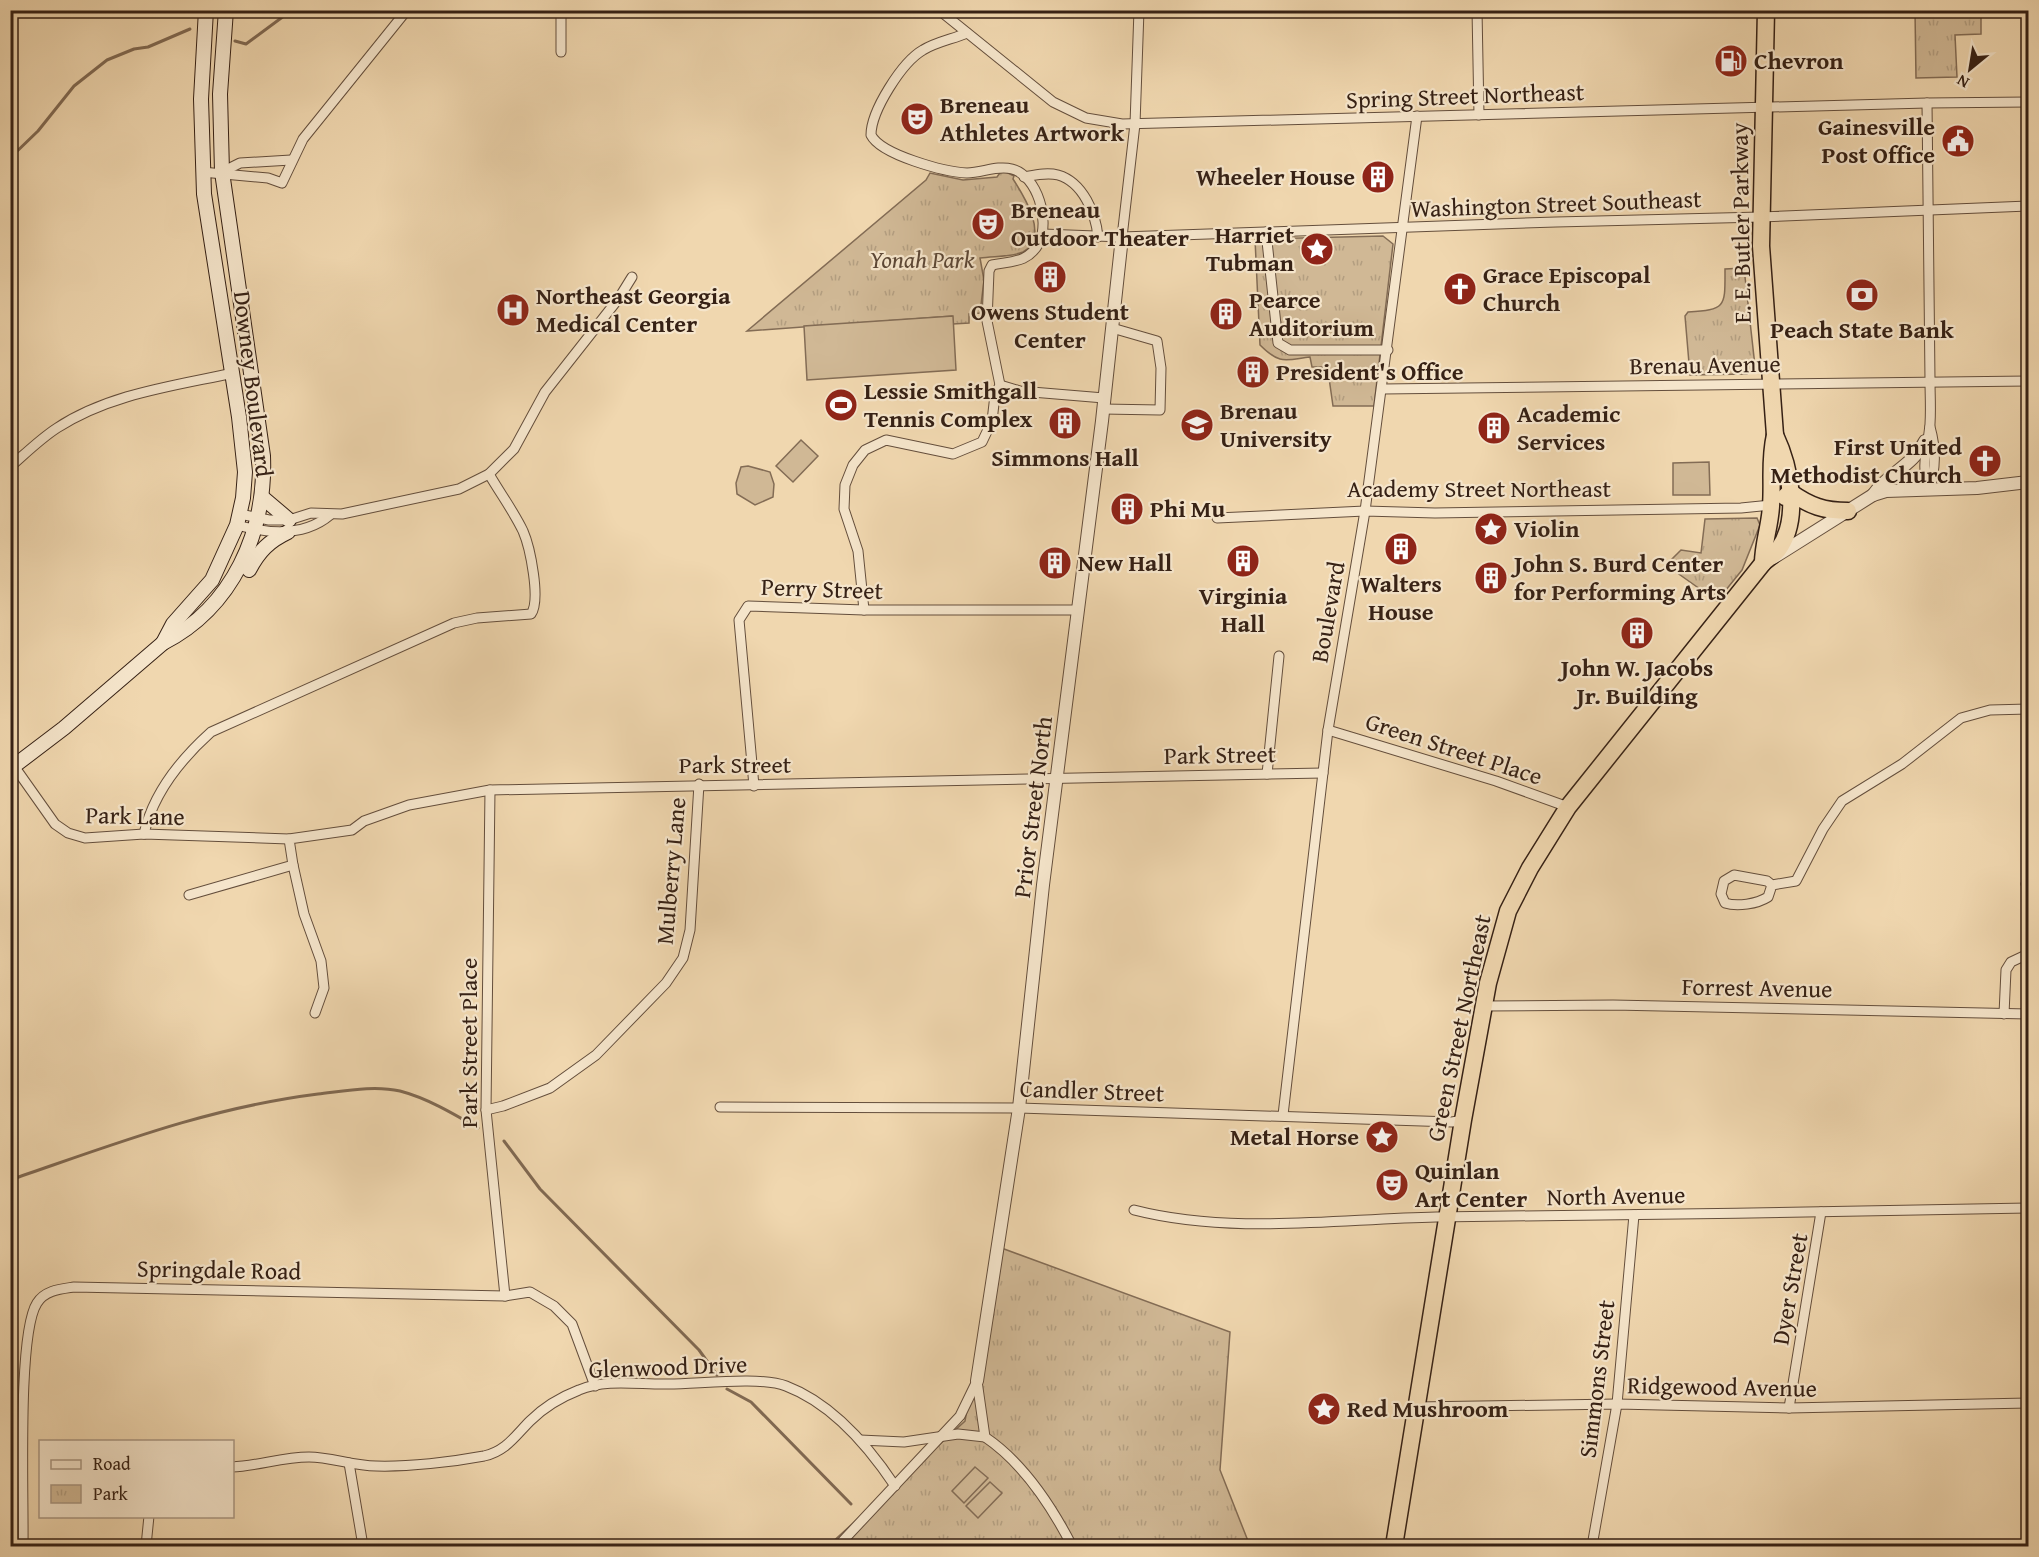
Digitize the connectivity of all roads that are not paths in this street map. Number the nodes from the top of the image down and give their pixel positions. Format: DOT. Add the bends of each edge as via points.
graph roads {
  1 [pos="206,10"];
  2 [pos="226,10"];
  3 [pos="407,10"];
  4 [pos="561,10"];
  5 [pos="939,10"];
  6 [pos="1139,10"];
  7 [pos="1477,10"];
  8 [pos="1766,10"];
  9 [pos="967,33"];
  10 [pos="561,52"];
  11 [pos="2028,102"];
  12 [pos="1927,103"];
  13 [pos="1763,107"];
  14 [pos="1479,115"];
  15 [pos="1417,116"];
  16 [pos="1135,124"];
  17 [pos="291,160"];
  18 [pos="202,172"];
  19 [pos="222,172"];
  20 [pos="1024,177"];
  21 [pos="2028,206"];
  22 [pos="1928,209"];
  23 [pos="1761,217"];
  24 [pos="1404,228"];
  25 [pos="1266,232"];
  26 [pos="1043,234"];
  27 [pos="1098,237"];
  28 [pos="1122,237"];
  29 [pos="632,277"];
  30 [pos="1112,328"];
  31 [pos="228,345"];
  32 [pos="1388,350"];
  33 [pos="251,367"];
  34 [pos="233,373"];
  35 [pos="1930,380"];
  36 [pos="2028,381"];
  37 [pos="1773,383"];
  38 [pos="1000,385"];
  39 [pos="1383,389"];
  40 [pos="256,397"];
  41 [pos="1104,404"];
  42 [pos="1930,426"];
  43 [pos="1775,435"];
  44 [pos="1925,441"];
  45 [pos="10,467"];
  46 [pos="489,474"];
  47 [pos="2028,482"];
  48 [pos="1929,489"];
  49 [pos="1790,492"];
  50 [pos="1873,495"];
  51 [pos="262,497"];
  52 [pos="1771,505"];
  53 [pos="1365,511"];
  54 [pos="1848,511"];
  55 [pos="1217,518"];
  56 [pos="239,520"];
  57 [pos="255,524"];
  58 [pos="289,526"];
  59 [pos="1763,563"];
  60 [pos="220,597"];
  61 [pos="864,610"];
  62 [pos="1078,610"];
  63 [pos="163,643"];
  64 [pos="1278,656"];
  65 [pos="2028,709"];
  66 [pos="1328,730"];
  67 [pos="12,767"];
  68 [pos="1323,773"];
  69 [pos="1267,774"];
  70 [pos="1058,776"];
  71 [pos="699,784"];
  72 [pos="754,786"];
  73 [pos="490,790"];
  74 [pos="1568,807"];
  75 [pos="144,834"];
  76 [pos="289,839"];
  77 [pos="292,866"];
  78 [pos="1772,885"];
  79 [pos="189,894"];
  80 [pos="2028,954"];
  81 [pos="1484,1006"];
  82 [pos="315,1012"];
  83 [pos="2004,1014"];
  84 [pos="2028,1014"];
  85 [pos="720,1107"];
  86 [pos="1019,1108"];
  87 [pos="486,1110"];
  88 [pos="1283,1115"];
  89 [pos="1463,1120"];
  90 [pos="2028,1208"];
  91 [pos="1134,1210"];
  92 [pos="1821,1212"];
  93 [pos="1634,1215"];
  94 [pos="1446,1217"];
  95 [pos="505,1296"];
  96 [pos="977,1381"];
  97 [pos="595,1386"];
  98 [pos="2028,1403"];
  99 [pos="1617,1404"];
  100 [pos="1416,1407"];
  101 [pos="1789,1408"];
  102 [pos="940,1435"];
  103 [pos="985,1437"];
  104 [pos="860,1440"];
  105 [pos="349,1463"];
  106 [pos="234,1467"];
  107 [pos="895,1486"];
  108 [pos="149,1518"];
  109 [pos="23,1546"];
  110 [pos="146,1546"];
  111 [pos="363,1546"];
  112 [pos="838,1546"];
  113 [pos="1072,1546"];
  114 [pos="1394,1546"];
  115 [pos="1592,1546"];
  1 -- 18 [label="main road, Downey Boulevard"];
  2 -- 19 [label="main road, Downey Boulevard" via="220,94"];
  3 -- 17 [label="street" via="328,106"];
  4 -- 10 [label="street"];
  5 -- 9 [label="street, Spring Street Northeast"];
  6 -- 16 [label="street"];
  7 -- 14 [label="street"];
  8 -- 13 [label="highway, E. E. Butler Parkway"];
  9 -- 16 [label="street, Spring Street Northeast" via="1068,111 1104,123"];
  9 -- 20 [label="street" via="921,50 893,83 874,116 871,135 878,144 919,163 966,173 1003,168"];
  11 -- 12 [label="street, Spring Street Northeast"];
  12 -- 13 [label="street, Spring Street Northeast"];
  12 -- 22 [label="street"];
  13 -- 14 [label="street, Spring Street Northeast"];
  13 -- 23 [label="highway, E. E. Butler Parkway"];
  14 -- 15 [label="street, Spring Street Northeast"];
  15 -- 16 [label="street, Spring Street Northeast"];
  15 -- 24 [label="street, Boulevard"];
  16 -- 28 [label="street"];
  17 -- 19 [label="street" via="240,163"];
  17 -- 19 [label="street" via="282,183"];
  18 -- 19 [label="street"];
  18 -- 31 [label="main road, Downey Boulevard"];
  19 -- 33 [label="main road, Downey Boulevard"];
  20 -- 26 [label="street" via="1038,198"];
  20 -- 27 [label="street" via="1047,174 1069,180 1093,210"];
  21 -- 22 [label="street, Washington Street Southeast"];
  22 -- 23 [label="street, Washington Street Southeast"];
  22 -- 35 [label="street"];
  23 -- 24 [label="street, Washington Street Southeast"];
  23 -- 37 [label="highway, E. E. Butler Parkway"];
  24 -- 25 [label="street, Washington Street Southeast"];
  24 -- 32 [label="street, Boulevard"];
  25 -- 28 [label="street, Washington Street Southeast"];
  25 -- 32 [label="street" via="1278,343 1290,350"];
  26 -- 27 [label="street, Washington Street Southeast"];
  26 -- 38 [label="street" via="1022,261 992,266 989,271 987,321"];
  27 -- 28 [label="street, Washington Street Southeast"];
  28 -- 30 [label="street, Prior Street North"];
  29 -- 46 [label="street" via="544,392 514,449"];
  30 -- 41 [label="street, Prior Street North"];
  30 -- 41 [label="street" via="1157,341 1160,410"];
  31 -- 33 [label="main road"];
  31 -- 34 [label="main road, Downey Boulevard"];
  32 -- 39 [label="street, Boulevard"];
  33 -- 40 [label="main road, Downey Boulevard"];
  34 -- 40 [label="main road"];
  34 -- 45 [label="street" via="148,390 87,412 57,428"];
  34 -- 56 [label="main road, Downey Boulevard" via="245,472"];
  35 -- 36 [label="street, Brenau Avenue"];
  35 -- 37 [label="street, Brenau Avenue"];
  35 -- 42 [label="street"];
  37 -- 39 [label="street, Brenau Avenue"];
  37 -- 43 [label="highway, E. E. Butler Parkway"];
  38 -- 41 [label="street"];
  38 -- 61 [label="street" via="994,395 992,422 982,442 971,449 953,454 886,440 865,450 853,465 845,485 844,509 858,551"];
  39 -- 53 [label="street, Boulevard"];
  40 -- 51 [label="main road, Downey Boulevard" via="263,456"];
  41 -- 62 [label="street, Prior Street North"];
  42 -- 44 [label="street"];
  42 -- 48 [label="street" via="1934,475"];
  43 -- 49 [label="highway, E. E. Butler Parkway" via="1786,459"];
  43 -- 52 [label="highway, E. E. Butler Parkway" via="1770,460"];
  44 -- 48 [label="street" via="1923,474"];
  44 -- 50 [label="street" via="1913,460 1881,484"];
  46 -- 58 [label="street" via="459,489 330,515 311,513"];
  46 -- 75 [label="street" via="523,532 536,596 531,614 454,623 211,732 175,769"];
  47 -- 48 [label="street"];
  48 -- 50 [label="street"];
  49 -- 52 [label="highway"];
  49 -- 54 [label="highway" via="1812,507"];
  49 -- 59 [label="highway, E. E. Butler Parkway" via="1784,535 1778,550"];
  50 -- 54 [label="street"];
  51 -- 57 [label="main road, Downey Boulevard"];
  51 -- 58 [label="main road"];
  52 -- 53 [label="street, Academy Street Northeast" via="1436,513"];
  52 -- 59 [label="highway, E. E. Butler Parkway"];
  53 -- 55 [label="street, Academy Street Northeast"];
  53 -- 66 [label="street, Boulevard"];
  54 -- 59 [label="street" via="1786,553"];
  56 -- 57 [label="street"];
  56 -- 63 [label="main road, Downey Boulevard" via="212,580 173,624"];
  57 -- 58 [label="street"];
  57 -- 60 [label="main road, Downey Boulevard" via="240,570"];
  58 -- 60 [label="main road" via="257,555 246,576"];
  59 -- 74 [label="highway, Green Street Northeast"];
  60 -- 63 [label="main road, Downey Boulevard" via="182,633"];
  61 -- 62 [label="street, Perry Street"];
  61 -- 72 [label="street, Perry Street" via="748,606 739,620"];
  62 -- 70 [label="street, Prior Street North"];
  63 -- 67 [label="main road"];
  64 -- 69 [label="street"];
  65 -- 78 [label="street" via="1990,710 1961,718 1946,728 1902,764 1842,801 1810,850 1796,881"];
  66 -- 68 [label="street, Boulevard"];
  66 -- 74 [label="street, Green Street Place"];
  67 -- 75 [label="street, Park Lane" via="56,824 68,833 85,838"];
  68 -- 69 [label="street, Park Street"];
  68 -- 88 [label="street, Boulevard"];
  69 -- 70 [label="street, Park Street"];
  70 -- 72 [label="street, Park Street"];
  70 -- 86 [label="street, Prior Street North"];
  71 -- 72 [label="street, Park Street"];
  71 -- 73 [label="street, Park Street"];
  71 -- 87 [label="street, Mulberry Lane" via="690,930 683,958 666,983 596,1055 550,1088"];
  73 -- 76 [label="street, Park Street" via="409,804 364,821 352,830"];
  73 -- 87 [label="street, Park Street Place"];
  74 -- 81 [label="highway, Green Street Northeast" via="1508,911"];
  75 -- 76 [label="street, Park Lane"];
  76 -- 77 [label="street"];
  77 -- 79 [label="street"];
  77 -- 82 [label="street" via="321,962 324,988"];
  78 -- 78 [label="street" via="1734,875 1724,881 1720,894 1725,903 1732,905 1757,902 1767,897"];
  80 -- 83 [label="street" via="2006,969"];
  81 -- 83 [label="street, Forrest Avenue"];
  81 -- 89 [label="highway, Green Street Northeast"];
  83 -- 84 [label="street, Forrest Avenue"];
  85 -- 86 [label="street, Candler Street"];
  86 -- 88 [label="street, Candler Street"];
  86 -- 96 [label="street, Prior Street North"];
  87 -- 95 [label="street, Park Street Place"];
  88 -- 89 [label="street, Candler Street"];
  89 -- 94 [label="highway, Green Street Northeast"];
  90 -- 92 [label="street, North Avenue"];
  91 -- 94 [label="street, North Avenue" via="1161,1218 1232,1224"];
  92 -- 93 [label="street, North Avenue"];
  92 -- 101 [label="street, Dyer Street"];
  93 -- 94 [label="street, North Avenue"];
  93 -- 99 [label="street, Simmons Street"];
  94 -- 100 [label="highway, Green Street Northeast"];
  95 -- 97 [label="street, Springdale Road" via="530,1292 566,1318 580,1341"];
  95 -- 109 [label="street, Springdale Road" via="74,1287 44,1295 31,1316 25,1360"];
  96 -- 102 [label="street" via="960,1416"];
  96 -- 103 [label="street"];
  97 -- 104 [label="street, Glenwood Drive" via="734,1381 785,1385 818,1404"];
  97 -- 105 [label="street, Glenwood Drive" via="581,1388 550,1404 497,1452 375,1466"];
  98 -- 101 [label="street, Ridgewood Avenue"];
  99 -- 100 [label="street, Ridgewood Avenue"];
  99 -- 101 [label="street, Ridgewood Avenue"];
  99 -- 115 [label="street, Simmons Street"];
  100 -- 114 [label="highway, Green Street Northeast"];
  102 -- 103 [label="street"];
  102 -- 104 [label="street" via="904,1442"];
  102 -- 107 [label="street"];
  103 -- 113 [label="street" via="998,1446 1040,1494"];
  104 -- 107 [label="street, Glenwood Drive"];
  105 -- 106 [label="street, Glenwood Drive" via="323,1458 281,1458"];
  105 -- 111 [label="street"];
  107 -- 112 [label="street"];
  108 -- 110 [label="street"];
}
